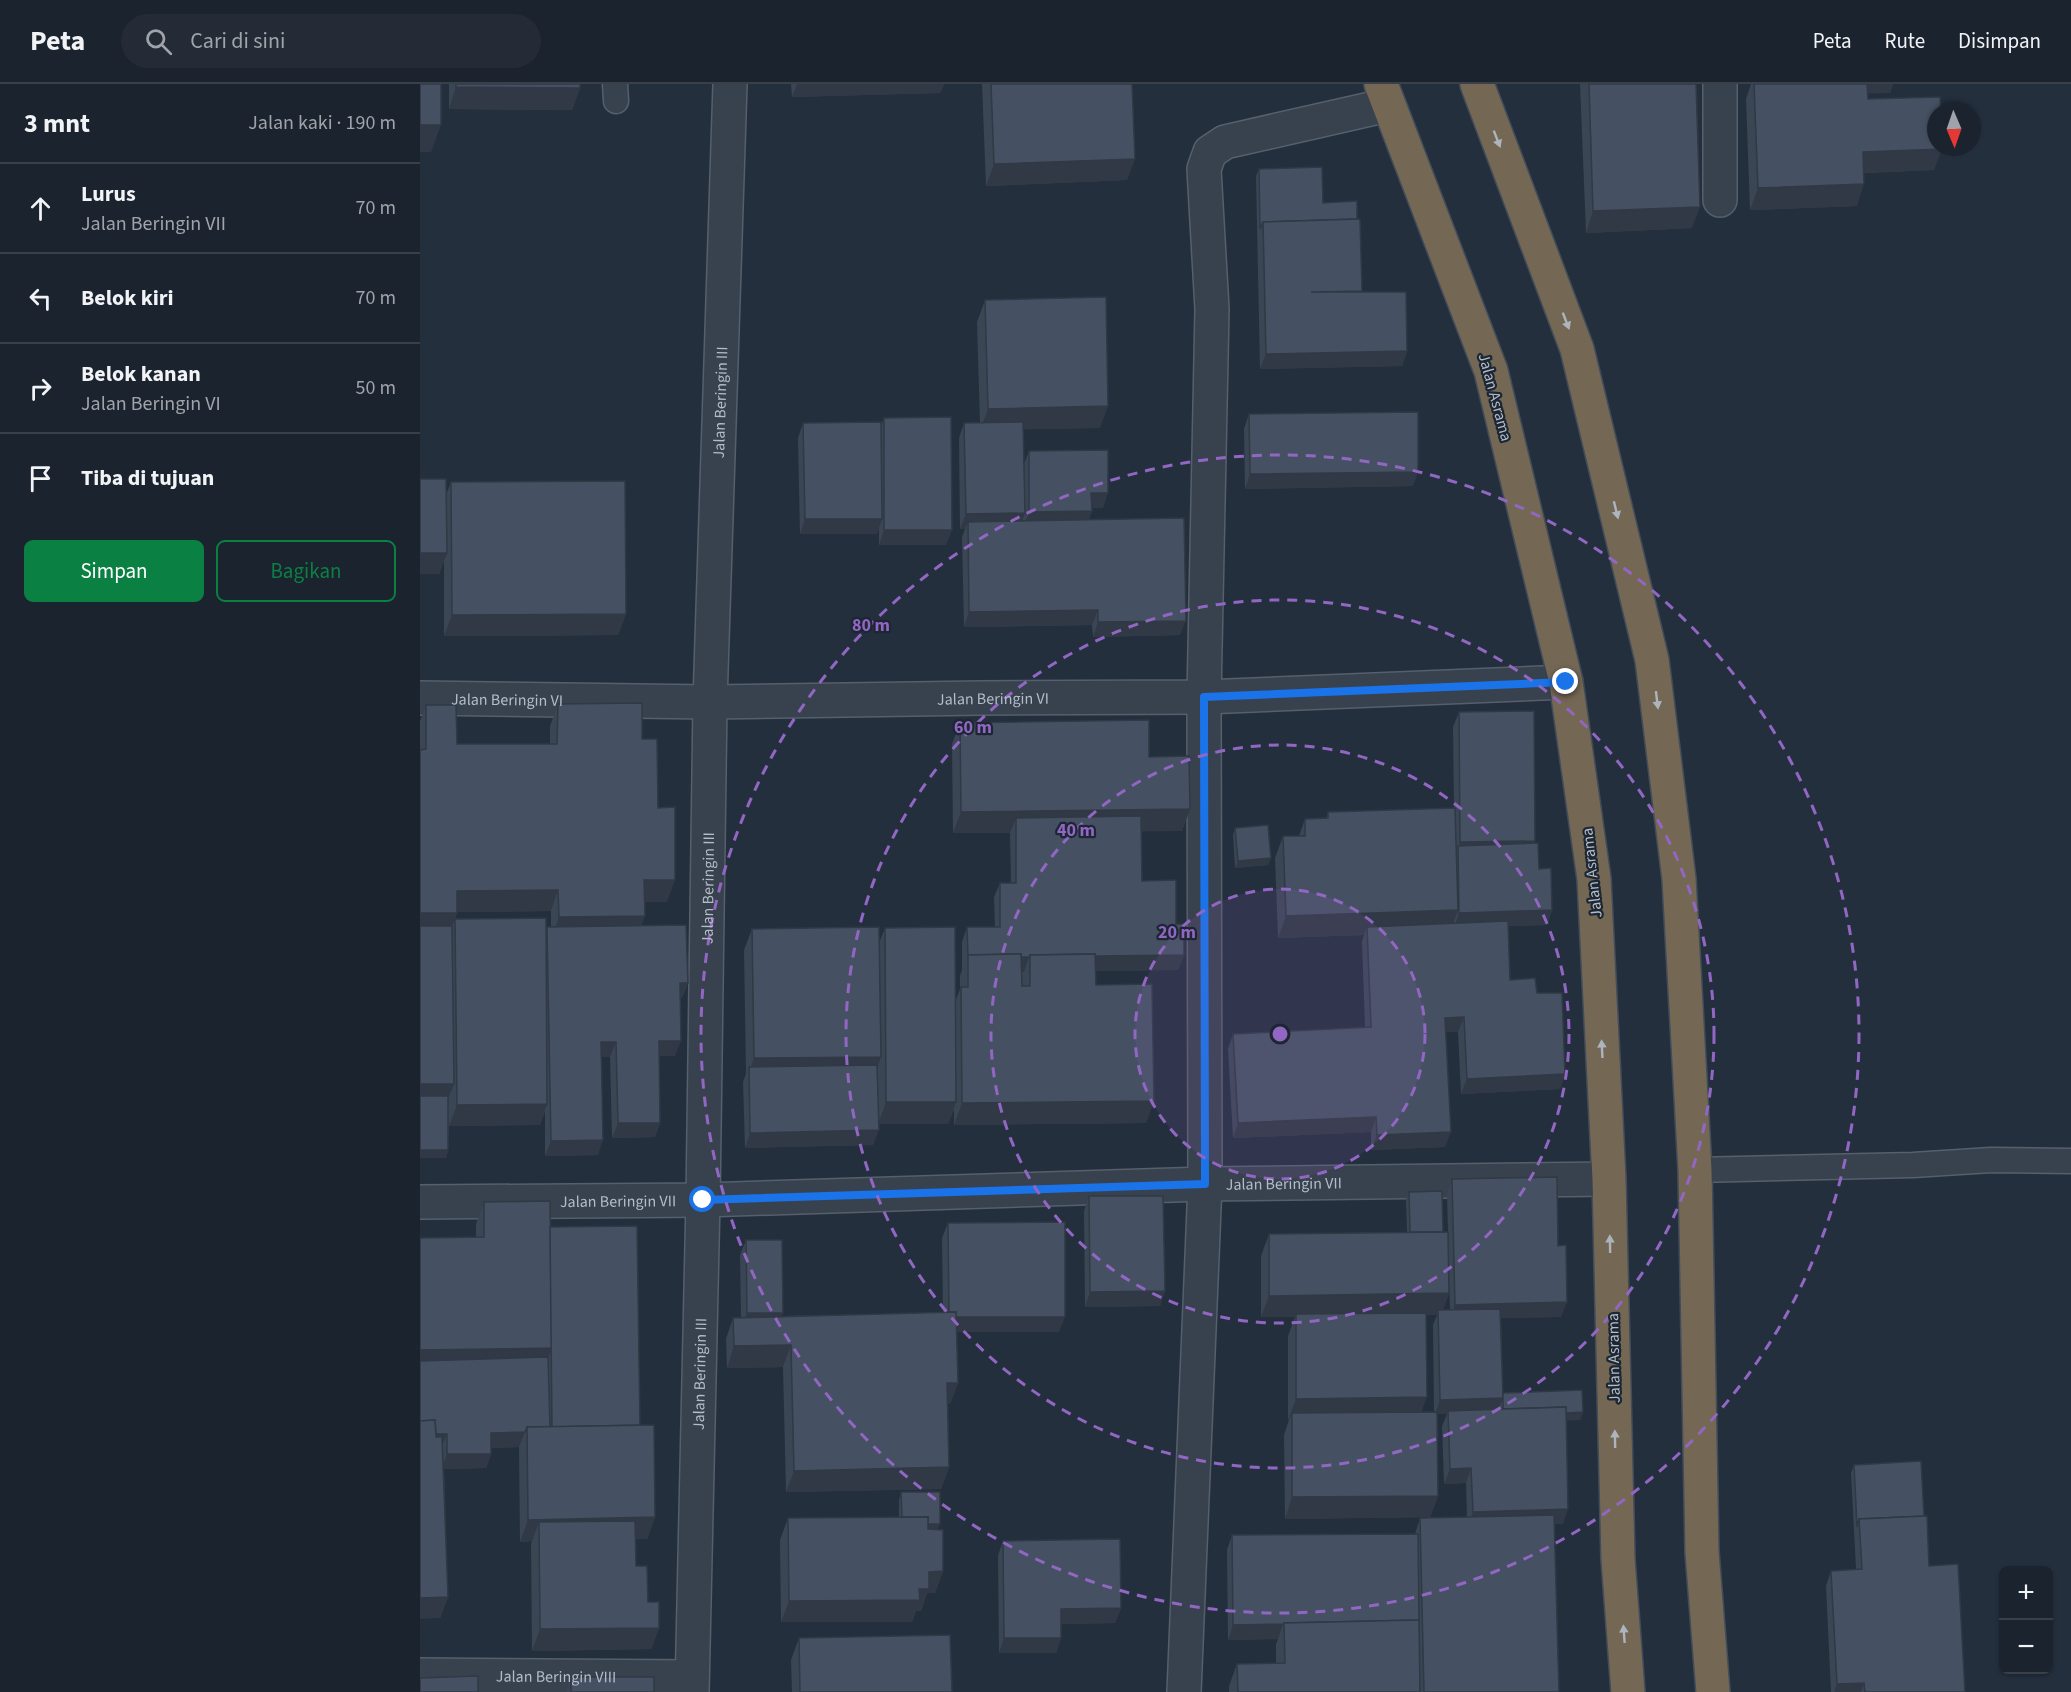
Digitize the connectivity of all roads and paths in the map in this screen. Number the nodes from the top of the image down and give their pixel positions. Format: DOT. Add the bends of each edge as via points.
graph roads {
  1 [pos="730,84"];
  2 [pos="1477,84"];
  3 [pos="1720,84"];
  4 [pos="1384,94"];
  5 [pos="1720,200"];
  6 [pos="1566,682"];
  7 [pos="1204,697"];
  8 [pos="420,698"];
  9 [pos="710,702"];
  10 [pos="2071,1161"];
  11 [pos="1695,1170"];
  12 [pos="1609,1179"];
  13 [pos="1205,1184"];
  14 [pos="703,1200"];
  15 [pos="420,1202"];
  16 [pos="420,1676"];
  17 [pos="692,1684"];
  18 [pos="1184,1692"];
  19 [pos="1628,1692"];
  20 [pos="1713,1692"];
  1 -- 9 [label="street, Jalan Beringin III"];
  2 -- 11 [label="highway, one-way" via="1577,349 1652,660 1679,879"];
  3 -- 5 [label="street"];
  4 -- 6 [label="highway, Jalan Asrama" via="1491,371"];
  4 -- 7 [label="street" via="1225,141 1210,152 1204,170 1212,309"];
  6 -- 7 [label="street, Jalan Beringin VI"];
  12 -- 6 [label="highway, Jalan Asrama, one-way" via="1594,879"];
  7 -- 9 [label="street, Jalan Beringin VI"];
  7 -- 13 [label="street"];
  8 -- 9 [label="street, Jalan Beringin VI"];
  9 -- 14 [label="street, Jalan Beringin III"];
  10 -- 11 [label="lane"];
  11 -- 20 [label="highway" via="1702,1552"];
  12 -- 13 [label="street, Jalan Beringin VII"];
  19 -- 12 [label="highway, Jalan Asrama, one-way" via="1618,1559"];
  13 -- 14 [label="street, Jalan Beringin VII"];
  13 -- 18 [label="street"];
  14 -- 15 [label="street, Jalan Beringin VII"];
  14 -- 17 [label="street, Jalan Beringin III"];
  16 -- 17 [label="street, Jalan Beringin VIII"];
}
